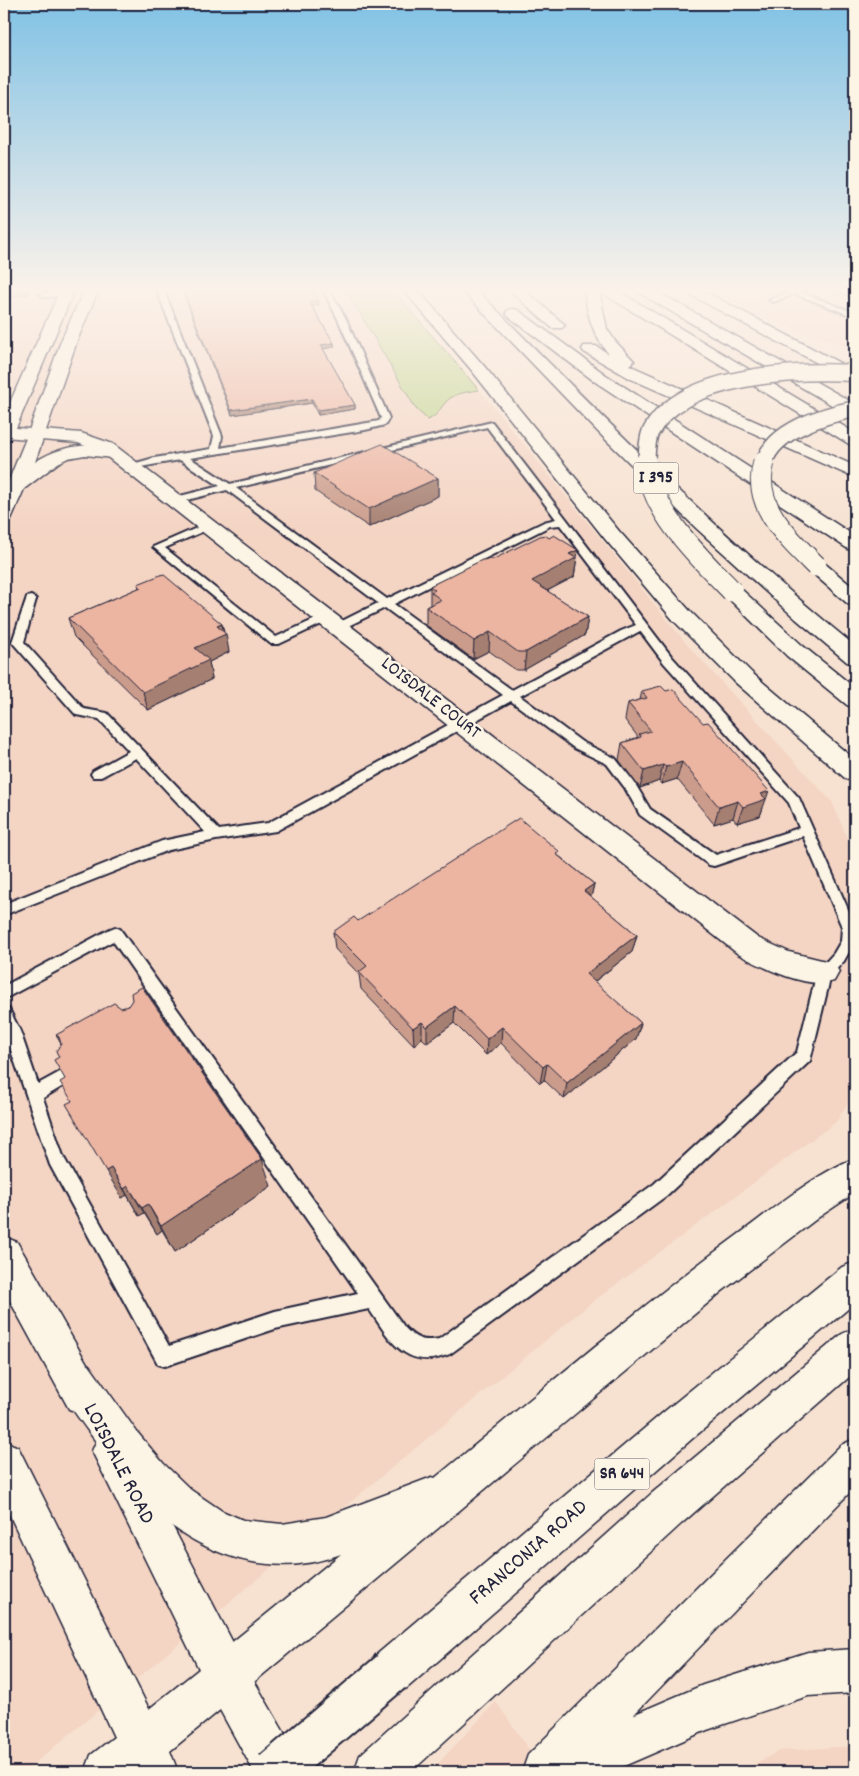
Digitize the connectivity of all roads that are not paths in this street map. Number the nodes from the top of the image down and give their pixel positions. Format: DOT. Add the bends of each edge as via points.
graph roads {
  1 [pos="31,371"];
  2 [pos="59,371"];
  3 [pos="191,371"];
  4 [pos="365,371"];
  5 [pos="480,371"];
  6 [pos="550,371"];
  7 [pos="591,371"];
  8 [pos="626,371"];
  9 [pos="637,371"];
  10 [pos="740,371"];
  11 [pos="786,371"];
  12 [pos="844,371"];
  13 [pos="855,373"];
  14 [pos="29,375"];
  15 [pos="855,377"];
  16 [pos="666,390"];
  17 [pos="4,408"];
  18 [pos="855,410"];
  19 [pos="4,436"];
  20 [pos="36,436"];
  21 [pos="855,440"];
  22 [pos="215,451"];
  23 [pos="113,452"];
  24 [pos="182,457"];
  25 [pos="132,467"];
  26 [pos="855,473"];
  27 [pos="228,488"];
  28 [pos="16,489"];
  29 [pos="174,500"];
  30 [pos="4,515"];
  31 [pos="564,521"];
  32 [pos="208,526"];
  33 [pos="855,545"];
  34 [pos="31,599"];
  35 [pos="855,600"];
  36 [pos="386,604"];
  37 [pos="332,623"];
  38 [pos="643,626"];
  39 [pos="855,658"];
  40 [pos="511,696"];
  41 [pos="855,700"];
  42 [pos="462,723"];
  43 [pos="138,752"];
  44 [pos="855,773"];
  45 [pos="97,774"];
  46 [pos="807,830"];
  47 [pos="216,834"];
  48 [pos="4,910"];
  49 [pos="824,972"];
  50 [pos="4,993"];
  51 [pos="4,1014"];
  52 [pos="69,1074"];
  53 [pos="34,1095"];
  54 [pos="855,1174"];
  55 [pos="4,1255"];
  56 [pos="855,1280"];
  57 [pos="372,1299"];
  58 [pos="855,1347"];
  59 [pos="75,1379"];
  60 [pos="855,1459"];
  61 [pos="4,1461"];
  62 [pos="454,1488"];
  63 [pos="855,1671"];
  64 [pos="226,1676"];
  65 [pos="135,1763"];
  66 [pos="274,1772"];
  67 [pos="280,1772"];
  68 [pos="377,1772"];
  69 [pos="545,1772"];
  70 [pos="556,1772"];
  1 -- 14 [label="main road"];
  2 -- 20 [label="main road"];
  3 -- 22 [label="lane" via="218,436"];
  4 -- 22 [label="lane" via="384,421 374,426"];
  5 -- 44 [label="main road" via="554,465 683,617 761,694"];
  6 -- 39 [label="main road, I 395" via="699,521"];
  7 -- 33 [label="main road"];
  8 -- 16 [label="main road"];
  9 -- 16 [label="main road"];
  10 -- 21 [label="main road"];
  11 -- 18 [label="main road"];
  12 -- 15 [label="main road"];
  13 -- 41 [label="main road, bridge" via="789,372 729,382 697,393 664,416 651,433 646,463 657,495 683,535 732,591 795,651"];
  14 -- 17 [label="main road"];
  14 -- 19 [label="main road"];
  16 -- 26 [label="main road"];
  18 -- 35 [label="main road, bridge" via="825,416 794,430 772,448 760,482 768,508 791,541"];
  19 -- 20 [label="main road, LOISDALE COURT"];
  20 -- 23 [label="main road, LOISDALE COURT" via="81,438"];
  20 -- 28 [label="main road"];
  22 -- 24 [label="lane"];
  23 -- 25 [label="main road, LOISDALE COURT"];
  23 -- 28 [label="main road" via="79,450 56,456 36,468"];
  24 -- 25 [label="lane"];
  24 -- 27 [label="lane"];
  25 -- 29 [label="main road, LOISDALE COURT"];
  27 -- 29 [label="lane"];
  27 -- 31 [label="lane" via="489,424"];
  27 -- 36 [label="lane"];
  28 -- 30 [label="main road"];
  29 -- 32 [label="main road, LOISDALE COURT"];
  31 -- 36 [label="lane" via="547,524"];
  31 -- 38 [label="lane"];
  32 -- 37 [label="main road, LOISDALE COURT"];
  32 -- 37 [label="lane" via="158,547 275,642"];
  34 -- 43 [label="lane" via="18,642 80,712 104,716"];
  36 -- 37 [label="lane"];
  36 -- 40 [label="lane"];
  37 -- 42 [label="main road, LOISDALE COURT"];
  38 -- 40 [label="lane"];
  38 -- 46 [label="lane" via="668,660 794,801"];
  40 -- 42 [label="lane"];
  40 -- 46 [label="lane" via="578,746 610,761 630,785 645,812 714,861"];
  42 -- 47 [label="lane" via="271,828"];
  42 -- 49 [label="main road, LOISDALE COURT" via="748,946 795,968"];
  43 -- 45 [label="lane"];
  43 -- 47 [label="lane"];
  46 -- 49 [label="lane" via="849,927 848,940 839,957"];
  47 -- 48 [label="lane" via="158,848"];
  49 -- 57 [label="lane" via="804,1056 660,1190 450,1342 428,1351 417,1350 398,1335"];
  50 -- 57 [label="lane" via="115,933"];
  51 -- 53 [label="lane"];
  52 -- 53 [label="lane"];
  53 -- 57 [label="lane" via="56,1159 166,1357 275,1320"];
  54 -- 62 [label="main road" via="800,1210 708,1279"];
  55 -- 59 [label="main road, LOISDALE ROAD"];
  56 -- 66 [label="main road, FRANCONIA ROAD / SR 644, bridge" via="663,1438"];
  58 -- 68 [label="main road, SR 644" via="666,1509"];
  59 -- 62 [label="main road" via="129,1455 156,1486 185,1512 221,1534 238,1540 273,1546 326,1538"];
  59 -- 64 [label="main road, LOISDALE ROAD"];
  60 -- 69 [label="main road"];
  61 -- 65 [label="main road" via="41,1534"];
  62 -- 64 [label="main road"];
  63 -- 70 [label="main road" via="808,1674 703,1708"];
  64 -- 65 [label="main road"];
  64 -- 67 [label="main road, LOISDALE ROAD"];
}
